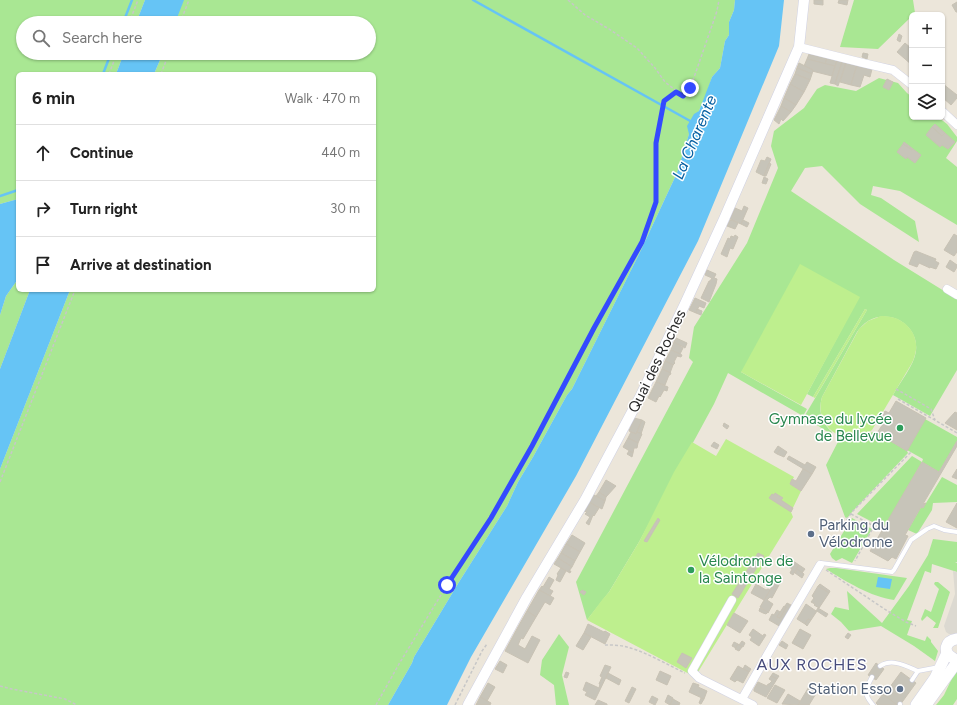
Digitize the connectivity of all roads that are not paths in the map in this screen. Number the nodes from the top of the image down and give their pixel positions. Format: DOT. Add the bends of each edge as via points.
graph roads {
  1 [pos="804,0"];
  2 [pos="799,47"];
  3 [pos="911,84"];
  4 [pos="945,114"];
  5 [pos="957,125"];
  6 [pos="947,289"];
  7 [pos="957,294"];
  8 [pos="957,532"];
  9 [pos="820,564"];
  10 [pos="732,600"];
  11 [pos="957,639"];
  12 [pos="952,656"];
  13 [pos="957,662"];
  14 [pos="880,666"];
  15 [pos="941,666"];
  16 [pos="918,671"];
  17 [pos="872,677"];
  18 [pos="912,680"];
  19 [pos="742,699"];
  20 [pos="468,705"];
  21 [pos="753,705"];
  22 [pos="873,705"];
  23 [pos="916,705"];
  24 [pos="926,705"];
  1 -- 2 [label="street, Quai des Roches"];
  2 -- 3 [label="street" via="893,70"];
  2 -- 20 [label="street, Quai des Roches" via="706,259 641,395 585,500 527,596"];
  4 -- 5 [label="street"];
  6 -- 7 [label="street"];
  8 -- 9 [label="lane" via="934,526 927,530 911,540 892,572"];
  9 -- 19 [label="street"];
  10 -- 19 [label="street" via="692,671 700,678"];
  11 -- 12 [label="main road" via="951,641 946,648"];
  12 -- 15 [label="main road"];
  13 -- 24 [label="main road"];
  14 -- 16 [label="lane" via="885,663 900,663"];
  15 -- 16 [label="lane"];
  15 -- 23 [label="main road"];
  16 -- 18 [label="lane"];
  17 -- 22 [label="lane" via="866,688 867,698"];
  19 -- 21 [label="street"];
}
